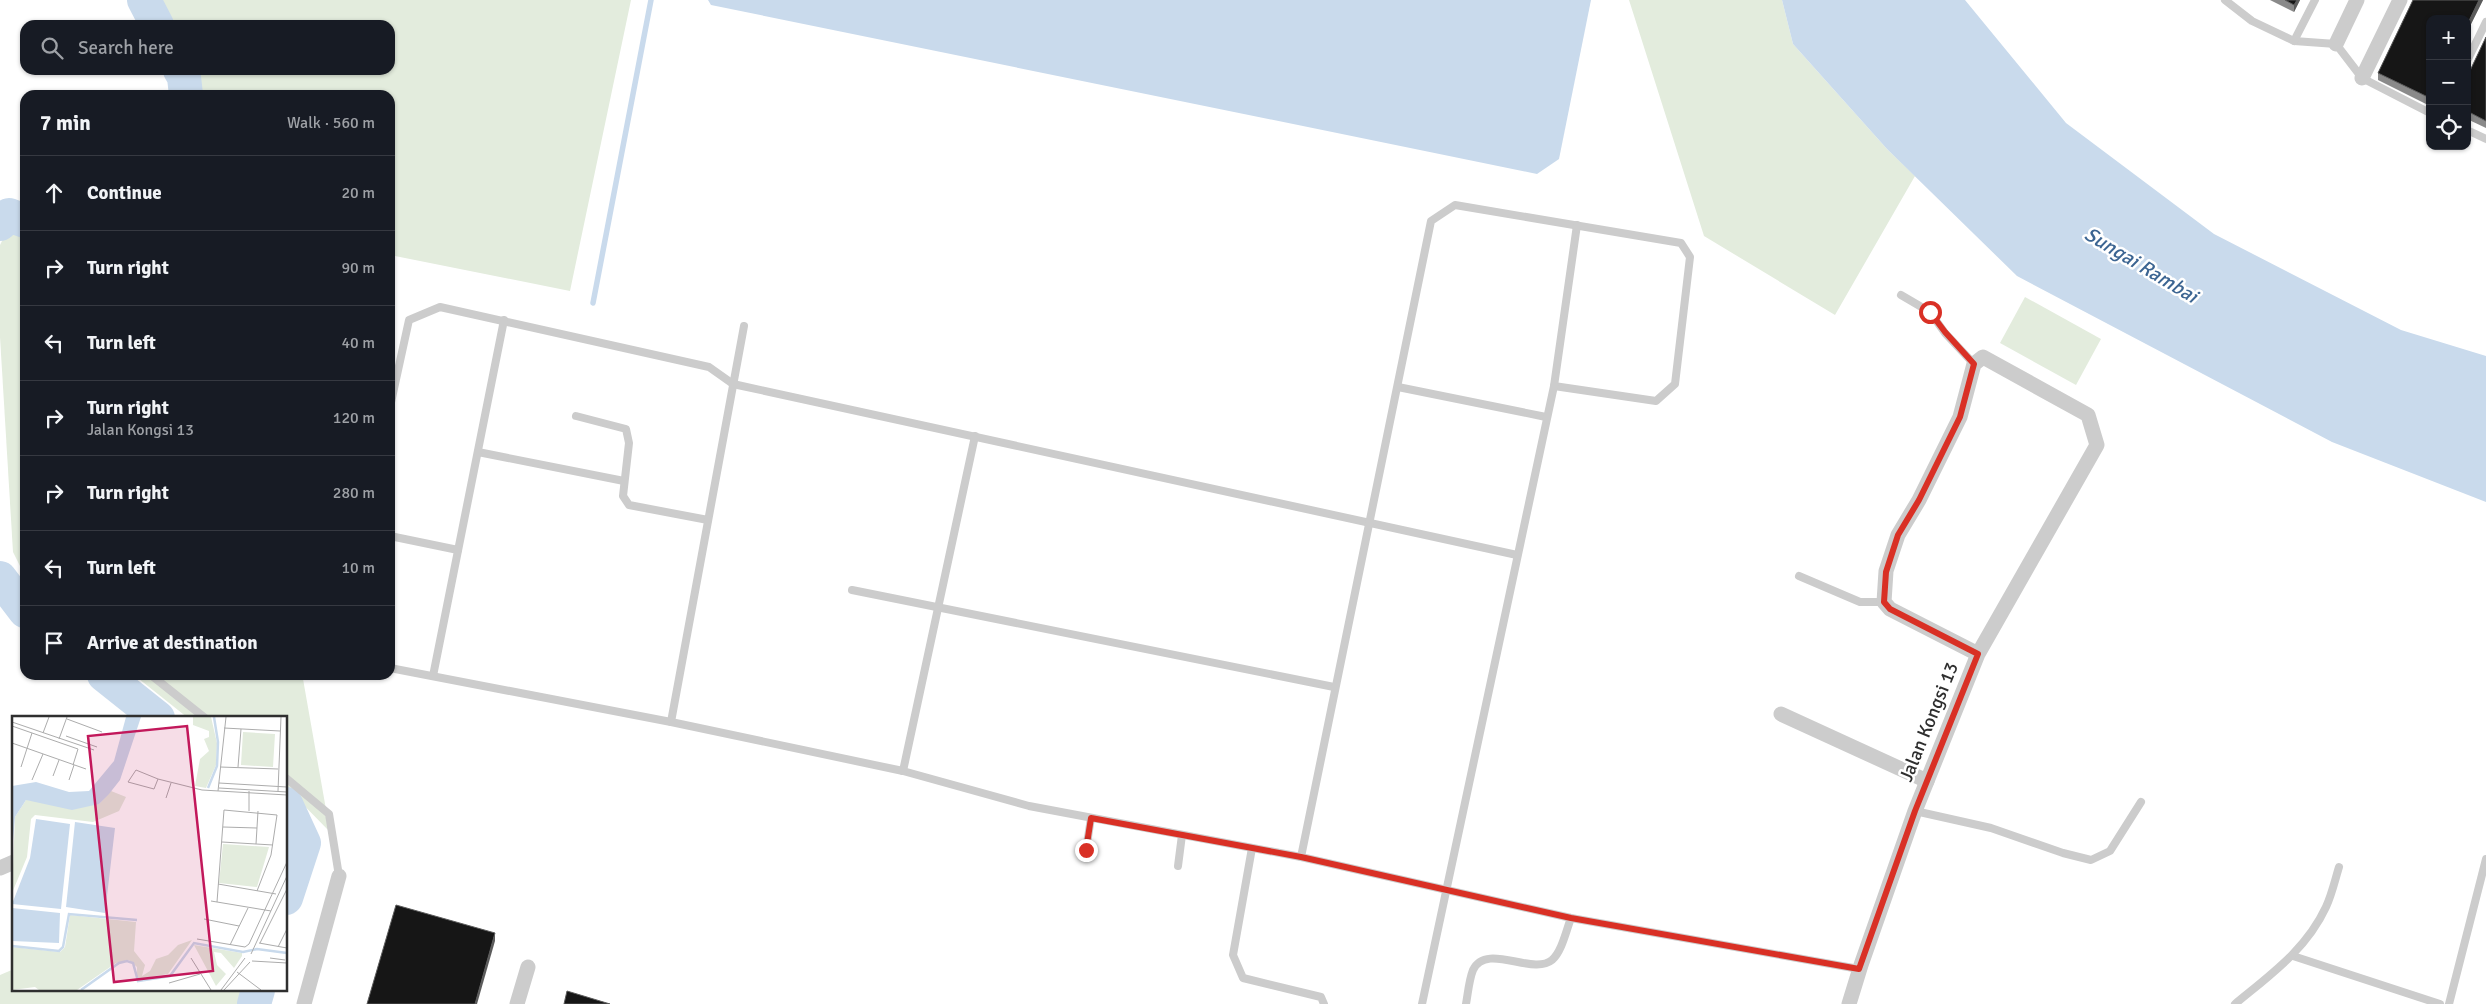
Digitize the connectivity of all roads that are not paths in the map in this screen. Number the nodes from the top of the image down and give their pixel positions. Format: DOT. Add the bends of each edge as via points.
graph roads {
  1 [pos="2225,0"];
  2 [pos="2315,0"];
  3 [pos="2356,0"];
  4 [pos="2400,0"];
  5 [pos="2486,22"];
  6 [pos="2294,40"];
  7 [pos="2336,44"];
  8 [pos="2471,52"];
  9 [pos="2362,78"];
  10 [pos="2426,111"];
  11 [pos="2471,132"];
  12 [pos="2486,139"];
  13 [pos="1577,225"];
  14 [pos="1901,295"];
  15 [pos="504,320"];
  16 [pos="744,326"];
  17 [pos="1974,364"];
  18 [pos="395,384"];
  19 [pos="733,384"];
  20 [pos="1554,386"];
  21 [pos="1398,387"];
  22 [pos="576,416"];
  23 [pos="1546,416"];
  24 [pos="975,436"];
  25 [pos="478,452"];
  26 [pos="624,481"];
  27 [pos="708,520"];
  28 [pos="1368,521"];
  29 [pos="395,537"];
  30 [pos="458,550"];
  31 [pos="1517,555"];
  32 [pos="1799,576"];
  33 [pos="852,590"];
  34 [pos="1884,602"];
  35 [pos="938,606"];
  36 [pos="1978,654"];
  37 [pos="395,669"];
  38 [pos="433,676"];
  39 [pos="158,680"];
  40 [pos="1334,687"];
  41 [pos="1781,714"];
  42 [pos="203,716"];
  43 [pos="671,722"];
  44 [pos="903,771"];
  45 [pos="288,780"];
  46 [pos="1927,781"];
  47 [pos="2141,802"];
  48 [pos="1915,811"];
  49 [pos="1091,818"];
  50 [pos="1182,835"];
  51 [pos="1252,848"];
  52 [pos="1086,850"];
  53 [pos="1301,857"];
  54 [pos="2486,859"];
  55 [pos="12,863"];
  56 [pos="1178,866"];
  57 [pos="2339,867"];
  58 [pos="0,868"];
  59 [pos="340,876"];
  60 [pos="1447,891"];
  61 [pos="1571,918"];
  62 [pos="2293,956"];
  63 [pos="528,967"];
  64 [pos="1859,969"];
  65 [pos="304,1004"];
  66 [pos="517,1004"];
  67 [pos="1324,1004"];
  68 [pos="1422,1004"];
  69 [pos="1466,1004"];
  70 [pos="1849,1004"];
  71 [pos="2235,1004"];
  72 [pos="2440,1004"];
  73 [pos="2450,1004"];
  1 -- 6 [label="lane" via="2252,21"];
  2 -- 6 [label="lane"];
  3 -- 7 [label="street"];
  4 -- 9 [label="street"];
  5 -- 8 [label="lane"];
  6 -- 7 [label="lane"];
  7 -- 9 [label="lane"];
  9 -- 10 [label="lane"];
  11 -- 12 [label="lane"];
  13 -- 20 [label="lane"];
  13 -- 20 [label="lane" via="1681,243 1690,257 1674,384 1656,401"];
  13 -- 21 [label="lane" via="1455,205 1431,221"];
  14 -- 17 [label="lane" via="1930,312"];
  15 -- 18 [label="lane" via="440,307 409,320"];
  15 -- 19 [label="lane" via="709,367"];
  15 -- 25 [label="lane"];
  16 -- 19 [label="lane"];
  17 -- 34 [label="street" via="1960,417 1898,535 1886,572"];
  17 -- 36 [label="street, Jalan Kongsi 13" via="1983,358 2088,415 2097,445"];
  19 -- 24 [label="lane"];
  19 -- 27 [label="lane"];
  20 -- 23 [label="lane"];
  21 -- 23 [label="lane"];
  21 -- 28 [label="lane"];
  22 -- 26 [label="lane" via="626,428 629,443"];
  23 -- 31 [label="lane"];
  24 -- 28 [label="lane"];
  24 -- 35 [label="lane"];
  25 -- 26 [label="lane"];
  25 -- 30 [label="lane"];
  26 -- 27 [label="lane" via="623,496 629,505"];
  27 -- 43 [label="lane"];
  28 -- 31 [label="lane"];
  28 -- 40 [label="lane"];
  29 -- 30 [label="lane"];
  30 -- 38 [label="lane"];
  31 -- 60 [label="lane"];
  32 -- 34 [label="lane" via="1860,602"];
  33 -- 35 [label="lane"];
  34 -- 36 [label="street" via="1890,609"];
  35 -- 40 [label="lane"];
  35 -- 44 [label="lane"];
  36 -- 46 [label="street, Jalan Kongsi 13"];
  37 -- 38 [label="lane"];
  38 -- 43 [label="lane"];
  39 -- 42 [label="lane"];
  40 -- 53 [label="lane"];
  41 -- 46 [label="street"];
  43 -- 44 [label="lane"];
  44 -- 49 [label="lane" via="1029,806"];
  45 -- 59 [label="lane" via="329,814"];
  46 -- 48 [label="street, Jalan Kongsi 13"];
  47 -- 48 [label="lane" via="2110,851 2091,860 1991,828"];
  48 -- 64 [label="street, Jalan Kongsi 13"];
  49 -- 50 [label="lane"];
  49 -- 52 [label="lane"];
  50 -- 51 [label="lane"];
  50 -- 56 [label="lane"];
  51 -- 53 [label="lane"];
  51 -- 67 [label="lane" via="1233,955 1243,978 1321,997"];
  53 -- 60 [label="lane"];
  54 -- 73 [label="lane"];
  55 -- 58 [label="street"];
  57 -- 62 [label="lane" via="2326,907"];
  59 -- 65 [label="street"];
  60 -- 61 [label="lane"];
  60 -- 68 [label="lane"];
  61 -- 64 [label="lane"];
  61 -- 69 [label="lane" via="1558,952 1551,961 1538,965 1488,959 1478,962"];
  62 -- 71 [label="lane"];
  62 -- 72 [label="lane"];
  63 -- 66 [label="street"];
  64 -- 70 [label="street, Jalan Kongsi 13"];
}
